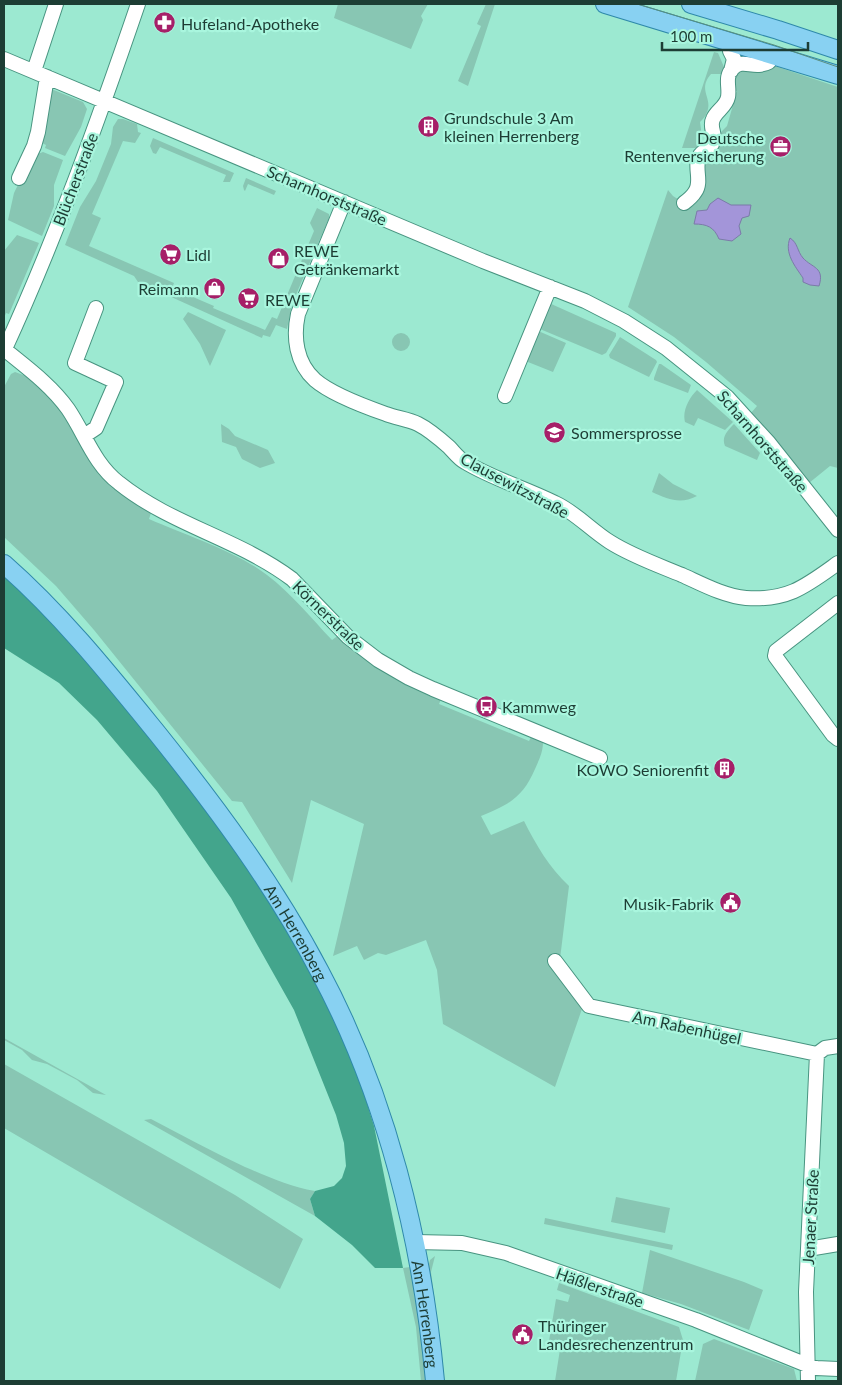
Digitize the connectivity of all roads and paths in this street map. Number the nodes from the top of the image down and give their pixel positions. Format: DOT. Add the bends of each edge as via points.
graph roads {
  1 [pos="56,4"];
  2 [pos="138,4"];
  3 [pos="605,4"];
  4 [pos="691,4"];
  5 [pos="838,50"];
  6 [pos="730,51"];
  7 [pos="4,59"];
  8 [pos="769,62"];
  9 [pos="731,70"];
  10 [pos="41,74"];
  11 [pos="838,76"];
  12 [pos="106,101"];
  13 [pos="19,178"];
  14 [pos="344,202"];
  15 [pos="684,203"];
  16 [pos="550,287"];
  17 [pos="96,308"];
  18 [pos="4,350"];
  19 [pos="505,396"];
  20 [pos="84,436"];
  21 [pos="838,530"];
  22 [pos="4,564"];
  23 [pos="838,564"];
  24 [pos="838,603"];
  25 [pos="838,739"];
  26 [pos="600,758"];
  27 [pos="555,961"];
  28 [pos="838,1046"];
  29 [pos="817,1054"];
  30 [pos="415,1242"];
  31 [pos="838,1244"];
  32 [pos="808,1249"];
  33 [pos="808,1365"];
  34 [pos="838,1370"];
  35 [pos="435,1381"];
  36 [pos="808,1381"];
  1 -- 10 [label="street"];
  2 -- 12 [label="street, Blücherstraße"];
  3 -- 11 [label="main road"];
  4 -- 5 [label="main road"];
  6 -- 9 [label="street" via="734,59"];
  7 -- 10 [label="street, Scharnhorststraße"];
  8 -- 9 [label="street" via="758,66 738,65"];
  9 -- 15 [label="street" via="726,104 712,120 713,142 700,156 697,165 696,191"];
  10 -- 12 [label="street, Scharnhorststraße"];
  10 -- 13 [label="street" via="39,148"];
  12 -- 14 [label="street, Scharnhorststraße"];
  12 -- 18 [label="street, Blücherstraße" via="53,237"];
  14 -- 16 [label="street, Scharnhorststraße"];
  14 -- 23 [label="street, Clausewitzstraße" via="295,327 298,354 314,380 377,411 418,424 464,462 556,503 611,543 729,595 758,598 787,595"];
  16 -- 19 [label="street"];
  16 -- 21 [label="street, Scharnhorststraße" via="624,321 666,348 727,397"];
  17 -- 20 [label="street" via="75,363 116,382 96,428"];
  18 -- 20 [label="street, Körnerstraße" via="54,392"];
  20 -- 26 [label="street, Körnerstraße" via="108,473 133,494 281,571 348,637 378,660 426,686"];
  22 -- 30 [label="main road, Am Herrenberg" via="55,614 122,690 198,784 285,910 324,979 361,1061 391,1148"];
  24 -- 25 [label="street" via="776,651 775,656"];
  27 -- 29 [label="street, Am Rabenhügel" via="589,1006"];
  28 -- 29 [label="street" via="825,1048"];
  29 -- 32 [label="street, Jenaer Straße"];
  30 -- 33 [label="street, Häßlerstraße" via="462,1243 506,1253 696,1320"];
  30 -- 35 [label="main road, Am Herrenberg"];
  31 -- 32 [label="street"];
  32 -- 33 [label="street, Jenaer Straße"];
  33 -- 34 [label="street, Häßlerstraße"];
  33 -- 36 [label="street, Jenaer Straße"];
}
